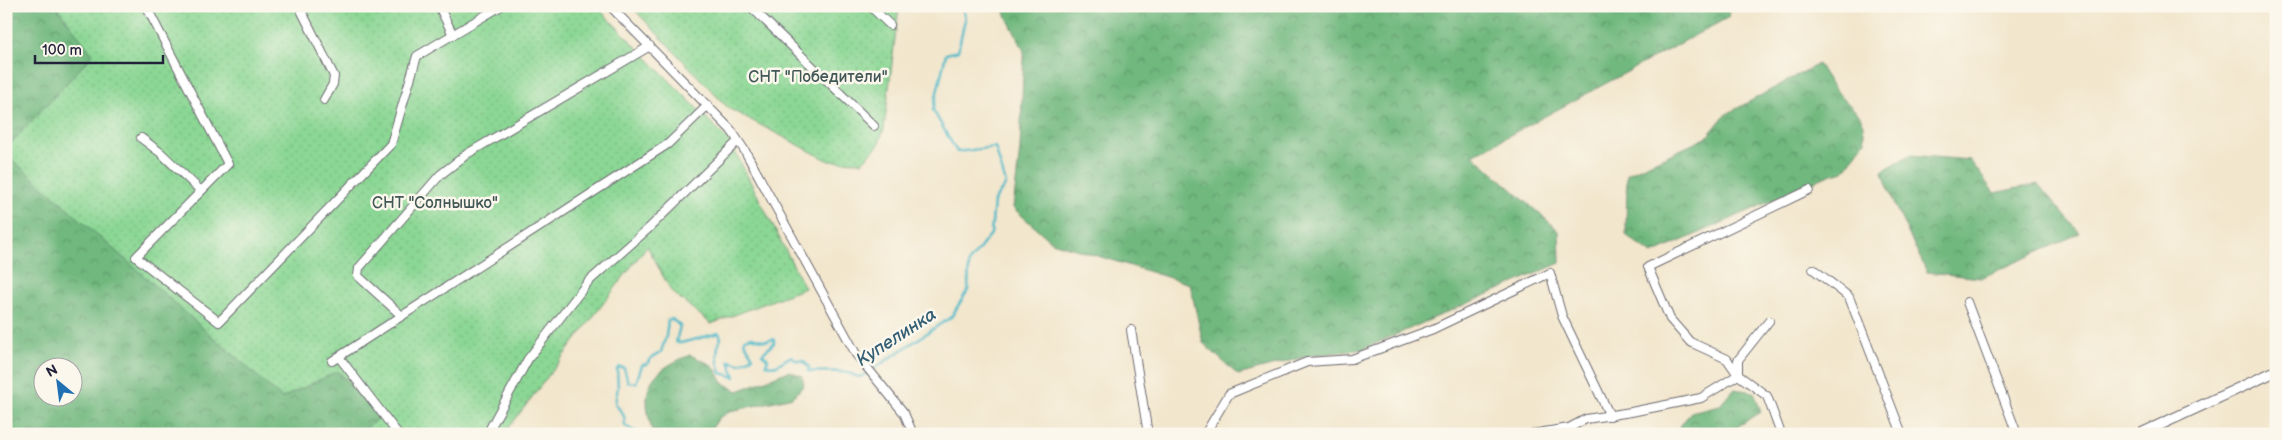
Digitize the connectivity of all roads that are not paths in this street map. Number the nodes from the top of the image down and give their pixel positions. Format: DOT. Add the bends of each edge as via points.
graph roads {
  1 [pos="146,6"];
  2 [pos="299,6"];
  3 [pos="439,6"];
  4 [pos="501,6"];
  5 [pos="610,6"];
  6 [pos="750,6"];
  7 [pos="870,6"];
  8 [pos="890,26"];
  9 [pos="453,35"];
  10 [pos="650,46"];
  11 [pos="324,100"];
  12 [pos="708,105"];
  13 [pos="874,126"];
  14 [pos="141,138"];
  15 [pos="738,141"];
  16 [pos="1809,190"];
  17 [pos="201,191"];
  18 [pos="1813,270"];
  19 [pos="1967,302"];
  20 [pos="402,316"];
  21 [pos="1769,321"];
  22 [pos="1131,330"];
  23 [pos="2276,371"];
  24 [pos="1738,375"];
  25 [pos="1610,416"];
  26 [pos="398,434"];
  27 [pos="487,434"];
  28 [pos="913,434"];
  29 [pos="1148,434"];
  30 [pos="1205,434"];
  31 [pos="1532,434"];
  32 [pos="1781,434"];
  33 [pos="1902,434"];
  34 [pos="2017,434"];
  35 [pos="2140,434"];
  1 -- 17 [label="street" via="228,164"];
  2 -- 11 [label="street" via="334,76"];
  3 -- 9 [label="street"];
  4 -- 9 [label="street"];
  5 -- 10 [label="street"];
  6 -- 13 [label="street"];
  7 -- 8 [label="street"];
  9 -- 17 [label="street" via="417,56 391,144 219,322 136,257"];
  10 -- 12 [label="street"];
  10 -- 20 [label="street" via="467,154 440,175 358,268 358,276"];
  12 -- 15 [label="street"];
  12 -- 20 [label="street" via="668,144"];
  14 -- 17 [label="street" via="162,153"];
  15 -- 27 [label="street" via="588,282 528,359"];
  15 -- 28 [label="street" via="863,365 904,413"];
  16 -- 24 [label="street" via="1648,267 1670,319 1690,342 1727,358"];
  18 -- 33 [label="street" via="1849,297"];
  19 -- 34 [label="street"];
  20 -- 26 [label="street" via="336,359"];
  21 -- 24 [label="street" via="1738,360"];
  22 -- 29 [label="street"];
  23 -- 35 [label="street"];
  24 -- 25 [label="street" via="1701,398"];
  24 -- 32 [label="street" via="1768,396"];
  25 -- 30 [label="street" via="1562,316 1550,273 1433,329 1352,358 1307,362 1229,394"];
  25 -- 31 [label="street"];
}
